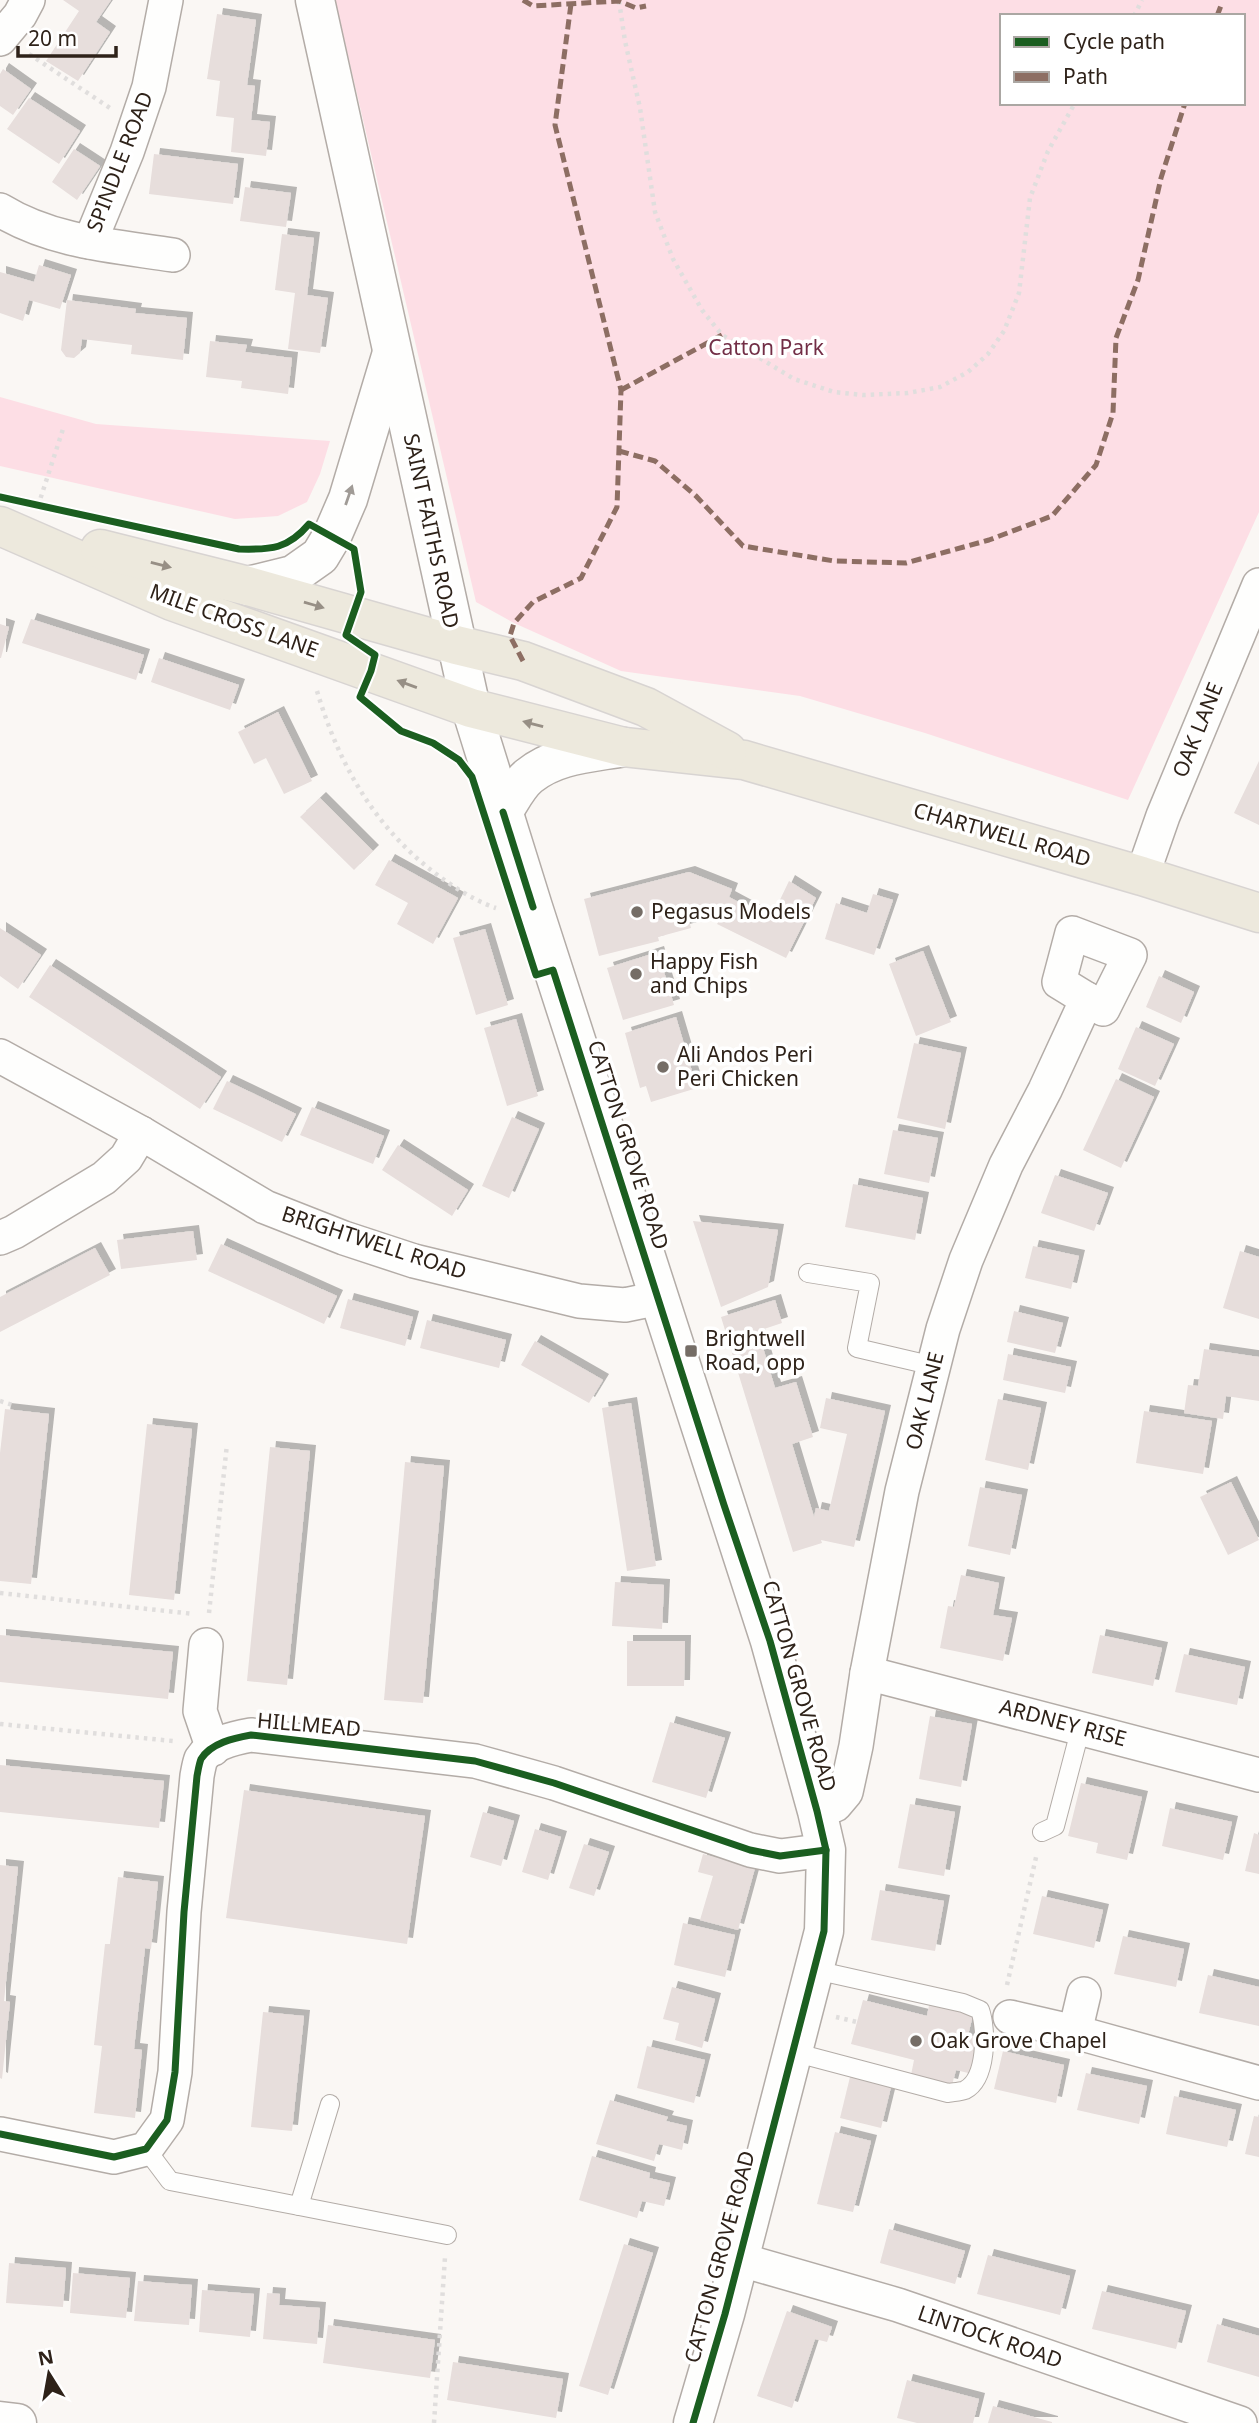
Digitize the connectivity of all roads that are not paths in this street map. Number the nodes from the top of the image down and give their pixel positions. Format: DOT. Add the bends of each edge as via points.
graph roads {
  1 [pos="28,0"];
  2 [pos="166,0"];
  3 [pos="315,0"];
  4 [pos="1,38"];
  5 [pos="0,210"];
  6 [pos="90,242"];
  7 [pos="173,255"];
  8 [pos="392,354"];
  9 [pos="0,525"];
  10 [pos="1259,585"];
  11 [pos="248,586"];
  12 [pos="456,645"];
  13 [pos="471,708"];
  14 [pos="624,747"];
  15 [pos="744,760"];
  16 [pos="503,812"];
  17 [pos="1142,876"];
  18 [pos="1259,913"];
  19 [pos="1087,999"];
  20 [pos="0,1056"];
  21 [pos="141,1133"];
  22 [pos="0,1238"];
  23 [pos="808,1273"];
  24 [pos="659,1298"];
  25 [pos="934,1366"];
  26 [pos="207,1630"];
  27 [pos="867,1673"];
  28 [pos="1081,1727"];
  29 [pos="213,1749"];
  30 [pos="1259,1775"];
  31 [pos="817,1811"];
  32 [pos="1042,1832"];
  33 [pos="826,1850"];
  34 [pos="815,1970"];
  35 [pos="1084,1994"];
  36 [pos="1010,2017"];
  37 [pos="1075,2032"];
  38 [pos="793,2052"];
  39 [pos="1259,2082"];
  40 [pos="330,2105"];
  41 [pos="0,2134"];
  42 [pos="146,2149"];
  43 [pos="299,2206"];
  44 [pos="447,2235"];
  45 [pos="738,2259"];
  46 [pos="0,2421"];
  47 [pos="16,2423"];
  48 [pos="693,2423"];
  49 [pos="1240,2423"];
  1 -- 4 [label="street"];
  2 -- 6 [label="street, SPINDLE ROAD" via="149,87"];
  3 -- 8 [label="street, SAINT FAITHS ROAD"];
  5 -- 6 [label="street, SPINDLE ROAD" via="42,231"];
  6 -- 7 [label="street, SPINDLE ROAD"];
  11 -- 8 [label="street, SAINT FAITHS ROAD, one-way" via="293,575 320,556 348,499"];
  8 -- 12 [label="street, SAINT FAITHS ROAD"];
  9 -- 11 [label="highway, MILE CROSS LANE, one-way"];
  13 -- 9 [label="highway, MILE CROSS LANE, one-way" via="172,601"];
  10 -- 17 [label="street, OAK LANE"];
  11 -- 12 [label="highway, MILE CROSS LANE, one-way"];
  12 -- 13 [label="street, SAINT FAITHS ROAD"];
  12 -- 15 [label="highway, CHARTWELL ROAD" via="523,661 646,707"];
  14 -- 13 [label="highway, CHARTWELL ROAD, one-way"];
  13 -- 16 [label="street, CATTON GROVE ROAD"];
  14 -- 15 [label="highway, CHARTWELL ROAD"];
  14 -- 16 [label="street" via="564,757 544,766 527,777"];
  15 -- 17 [label="highway, CHARTWELL ROAD"];
  16 -- 24 [label="street, CATTON GROVE ROAD"];
  17 -- 18 [label="highway, CHARTWELL ROAD"];
  19 -- 25 [label="street, OAK LANE" via="1006,1165 966,1260"];
  20 -- 21 [label="street, BRIGHTWELL ROAD"];
  21 -- 22 [label="street" via="126,1158 104,1178"];
  21 -- 24 [label="street, BRIGHTWELL ROAD" via="265,1207 414,1261 579,1301 625,1305"];
  23 -- 25 [label="lane" via="870,1283 857,1348"];
  24 -- 31 [label="street, CATTON GROVE ROAD" via="770,1642"];
  25 -- 27 [label="street, OAK LANE" via="902,1491"];
  26 -- 29 [label="street" via="200,1712"];
  27 -- 28 [label="street, ARDNEY RISE"];
  27 -- 31 [label="street, OAK LANE" via="846,1791 835,1805"];
  28 -- 30 [label="street, ARDNEY RISE"];
  28 -- 32 [label="lane" via="1055,1826"];
  29 -- 33 [label="street, HILLMEAD" via="230,1739 251,1735 475,1761 750,1850 780,1856"];
  29 -- 42 [label="street" via="201,1759 197,1776 176,2072 167,2120"];
  31 -- 33 [label="street, CATTON GROVE ROAD"];
  33 -- 34 [label="street, CATTON GROVE ROAD" via="824,1931"];
  34 -- 38 [label="street, CATTON GROVE ROAD"];
  34 -- 38 [label="lane" via="980,2010 985,2044 977,2080 966,2090 948,2093"];
  35 -- 37 [label="street"];
  36 -- 37 [label="street"];
  37 -- 39 [label="street"];
  38 -- 45 [label="street, CATTON GROVE ROAD"];
  40 -- 43 [label="lane"];
  41 -- 42 [label="street" via="114,2157"];
  42 -- 43 [label="lane" via="170,2181"];
  43 -- 44 [label="lane"];
  45 -- 48 [label="street, CATTON GROVE ROAD"];
  45 -- 49 [label="street, LINTOCK ROAD" via="898,2305"];
  46 -- 47 [label="street"];
}
